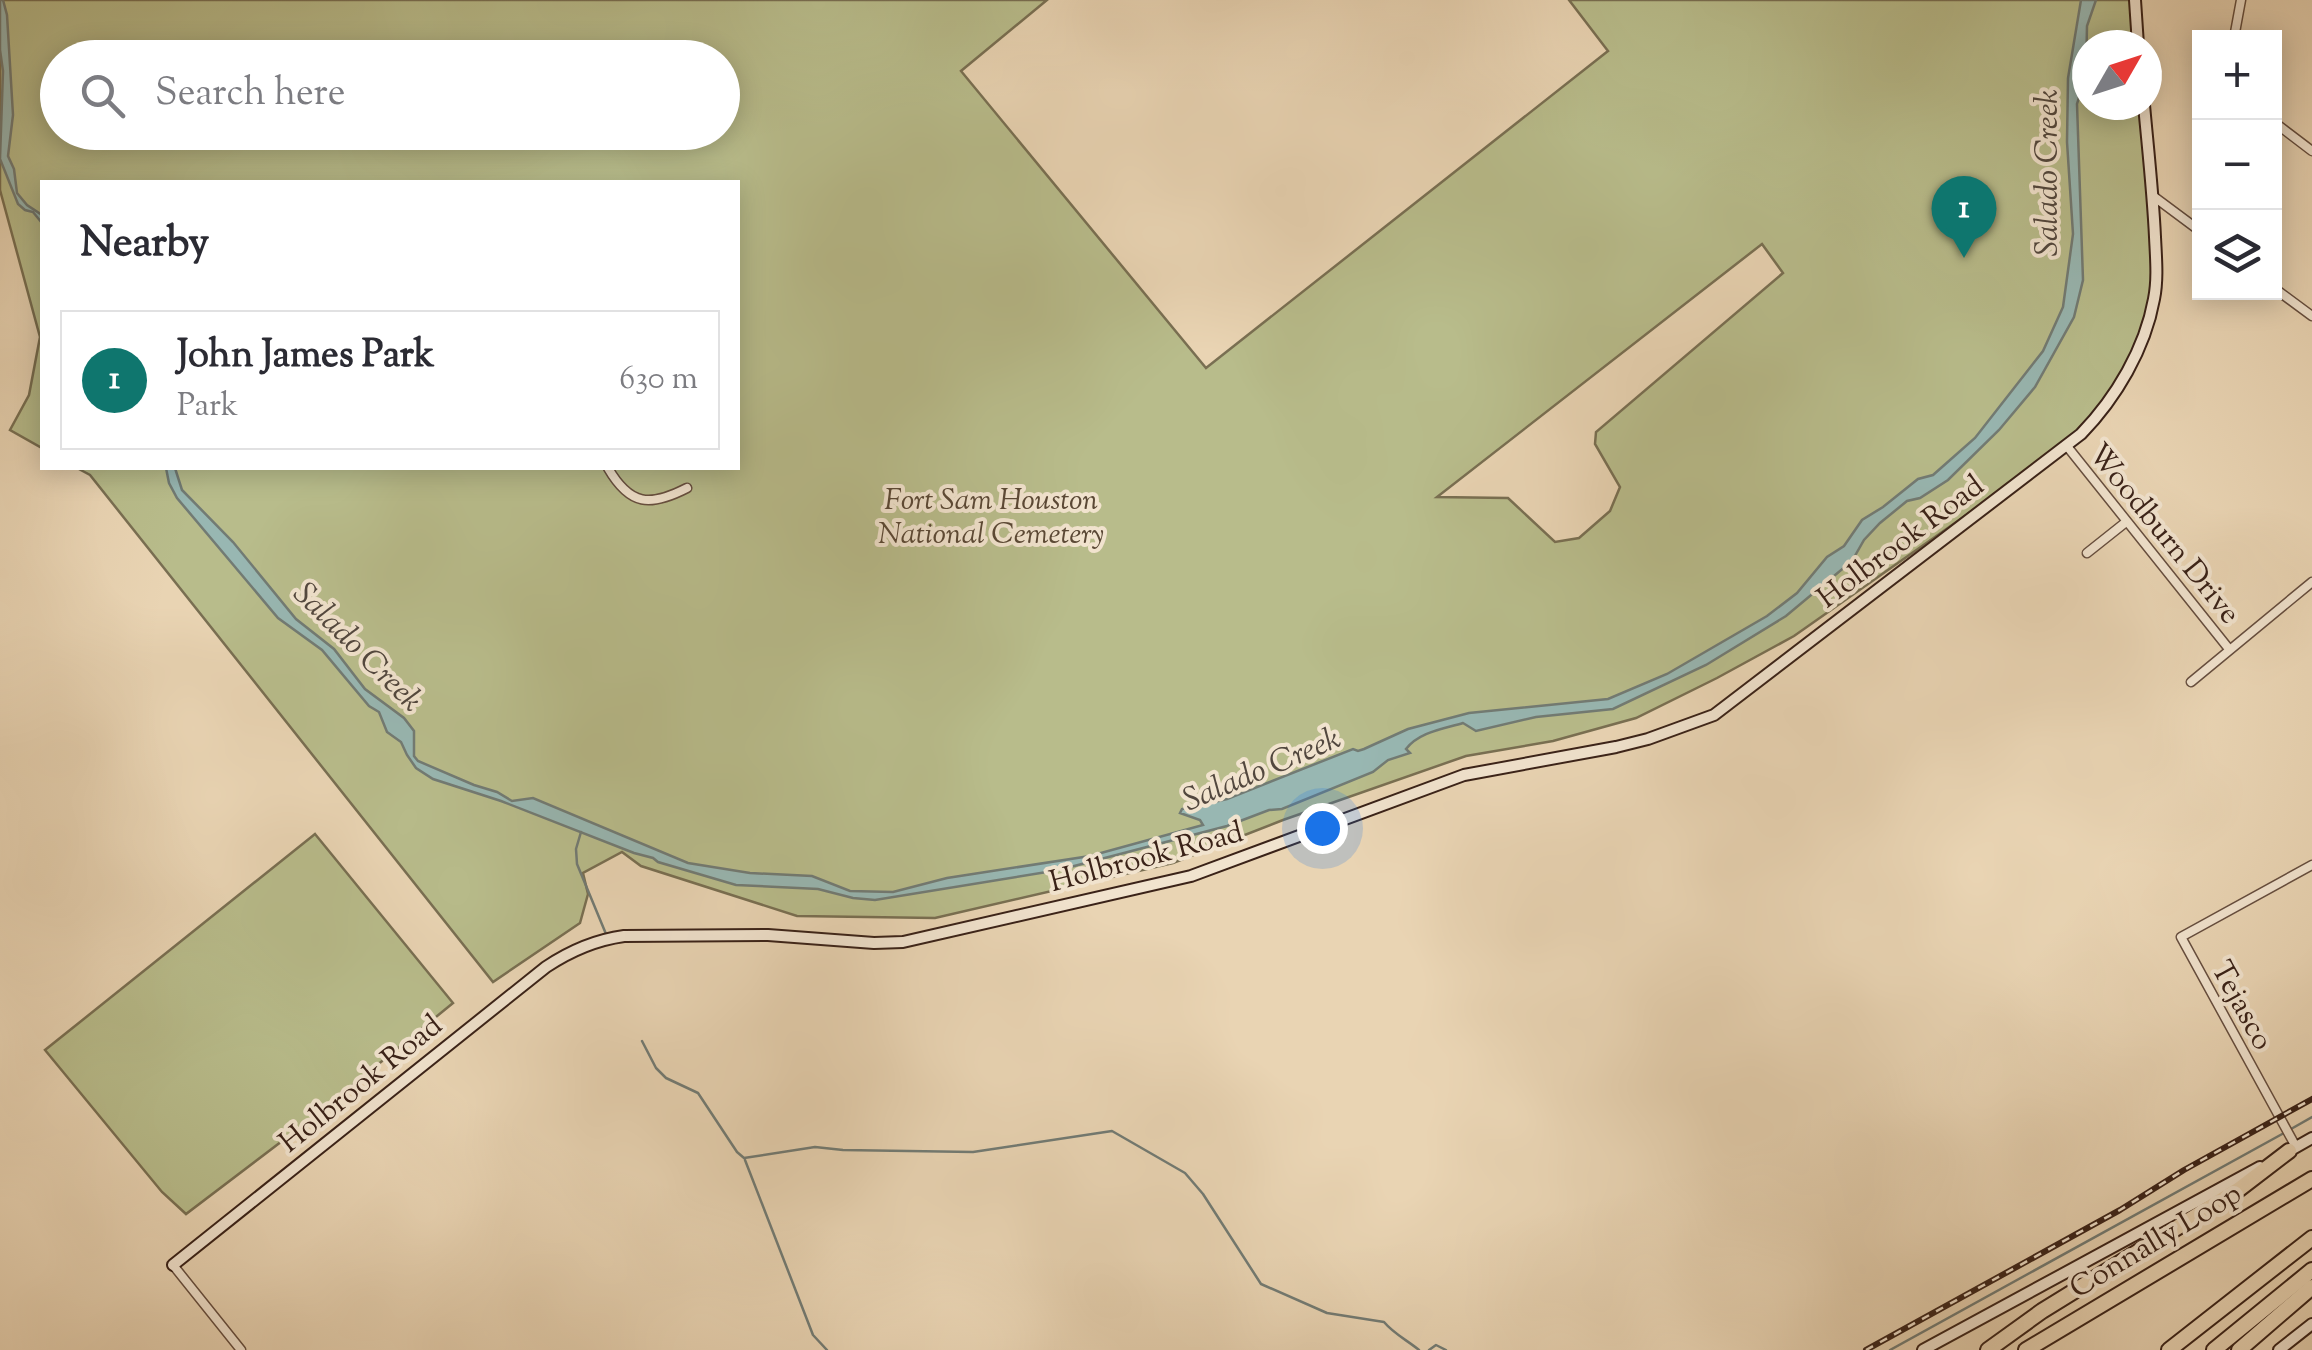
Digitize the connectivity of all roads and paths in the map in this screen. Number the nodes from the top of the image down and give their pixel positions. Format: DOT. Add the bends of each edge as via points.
graph roads {
  1 [pos="2135,0"];
  2 [pos="2242,0"];
  3 [pos="2137,30"];
  4 [pos="2236,30"];
  5 [pos="2146,120"];
  6 [pos="2282,128"];
  7 [pos="2312,151"];
  8 [pos="2154,196"];
  9 [pos="2192,225"];
  10 [pos="2282,294"];
  11 [pos="2312,316"];
  12 [pos="2066,445"];
  13 [pos="609,470"];
  14 [pos="687,488"];
  15 [pos="2126,522"];
  16 [pos="2088,553"];
  17 [pos="2312,582"];
  18 [pos="2229,649"];
  19 [pos="2191,682"];
  20 [pos="2312,865"];
  21 [pos="2312,1138"];
  22 [pos="2290,1140"];
  23 [pos="2312,1179"];
  24 [pos="2312,1238"];
  25 [pos="173,1264"];
  26 [pos="2312,1270"];
  27 [pos="2312,1287"];
  28 [pos="2312,1324"];
  29 [pos="241,1350"];
  30 [pos="1923,1350"];
  31 [pos="1988,1350"];
  32 [pos="2026,1350"];
  33 [pos="2169,1350"];
  34 [pos="2214,1350"];
  35 [pos="2240,1350"];
  36 [pos="2279,1350"];
  1 -- 3 [label="street"];
  2 -- 4 [label="street"];
  5 -- 8 [label="street, Holbrook Road"];
  6 -- 7 [label="street"];
  8 -- 9 [label="street"];
  8 -- 12 [label="street, Holbrook Road" via="2154,303 2141,340 2102,410"];
  10 -- 11 [label="street"];
  12 -- 15 [label="street, Woodburn Drive"];
  12 -- 25 [label="street, Holbrook Road" via="1726,707 1680,728 1464,776 1191,876 903,942 624,936 564,954"];
  13 -- 14 [label="street" via="621,489 643,501"];
  15 -- 16 [label="street"];
  15 -- 18 [label="street, Woodburn Drive"];
  17 -- 18 [label="street"];
  18 -- 19 [label="street"];
  20 -- 22 [label="street, Tejasco" via="2181,937"];
  21 -- 22 [label="street"];
  22 -- 30 [label="street"];
  22 -- 31 [label="highway" via="2238,1190"];
  23 -- 32 [label="highway, Connally Loop"];
  24 -- 33 [label="highway"];
  25 -- 29 [label="street"];
  26 -- 34 [label="highway"];
  27 -- 35 [label="highway"];
  28 -- 36 [label="street"];
}
